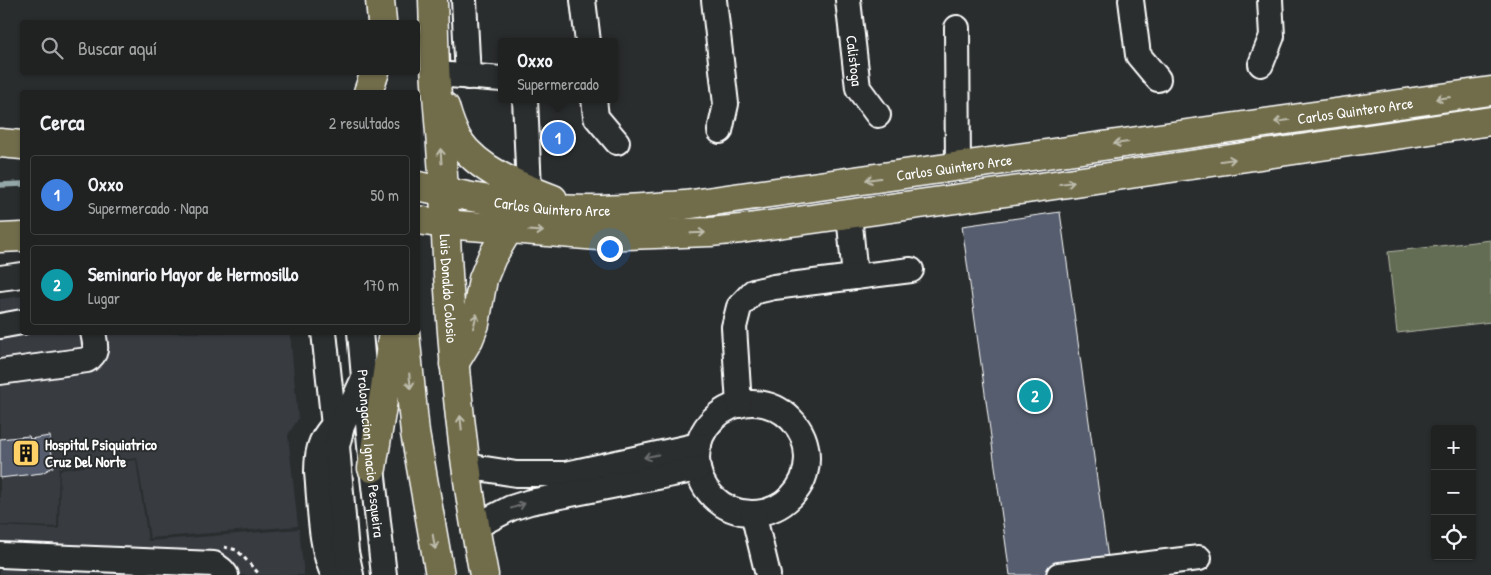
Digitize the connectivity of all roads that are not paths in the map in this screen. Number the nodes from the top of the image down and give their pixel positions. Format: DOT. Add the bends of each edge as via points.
graph roads {
  1 [pos="380,0"];
  2 [pos="433,0"];
  3 [pos="464,0"];
  4 [pos="583,0"];
  5 [pos="714,0"];
  6 [pos="848,0"];
  7 [pos="1131,0"];
  8 [pos="1270,0"];
  9 [pos="382,20"];
  10 [pos="957,28"];
  11 [pos="588,38"];
  12 [pos="1261,64"];
  13 [pos="374,75"];
  14 [pos="384,75"];
  15 [pos="436,77"];
  16 [pos="468,77"];
  17 [pos="498,79"];
  18 [pos="1158,79"];
  19 [pos="369,90"];
  20 [pos="386,90"];
  21 [pos="1491,92"];
  22 [pos="525,103"];
  23 [pos="594,103"];
  24 [pos="1491,103"];
  25 [pos="878,115"];
  26 [pos="1478,123"];
  27 [pos="720,131"];
  28 [pos="617,142"];
  29 [pos="0,143"];
  30 [pos="20,145"];
  31 [pos="958,167"];
  32 [pos="420,186"];
  33 [pos="1034,188"];
  34 [pos="529,189"];
  35 [pos="444,192"];
  36 [pos="921,204"];
  37 [pos="588,210"];
  38 [pos="850,214"];
  39 [pos="420,220"];
  40 [pos="444,224"];
  41 [pos="508,230"];
  42 [pos="20,236"];
  43 [pos="0,238"];
  44 [pos="911,270"];
  45 [pos="20,275"];
  46 [pos="854,277"];
  47 [pos="0,278"];
  48 [pos="20,322"];
  49 [pos="0,326"];
  50 [pos="93,335"];
  51 [pos="324,335"];
  52 [pos="360,335"];
  53 [pos="393,335"];
  54 [pos="405,335"];
  55 [pos="454,364"];
  56 [pos="0,372"];
  57 [pos="364,379"];
  58 [pos="739,405"];
  59 [pos="335,435"];
  60 [pos="699,446"];
  61 [pos="466,466"];
  62 [pos="372,468"];
  63 [pos="698,469"];
  64 [pos="567,484"];
  65 [pos="753,513"];
  66 [pos="474,527"];
  67 [pos="0,555"];
  68 [pos="1200,558"];
  69 [pos="226,575"];
  70 [pos="334,575"];
  71 [pos="351,575"];
  72 [pos="384,575"];
  73 [pos="440,575"];
  74 [pos="484,575"];
  75 [pos="768,575"];
  76 [pos="1059,575"];
  1 -- 9 [label="main road"];
  2 -- 15 [label="main road, Luis Donaldo Colosio"];
  3 -- 16 [label="street"];
  4 -- 11 [label="street"];
  5 -- 27 [label="street" via="726,104"];
  6 -- 25 [label="street, Calistoga" via="858,88"];
  7 -- 18 [label="street" via="1138,55"];
  8 -- 12 [label="street" via="1272,36"];
  10 -- 31 [label="street"];
  13 -- 19 [label="main road"];
  14 -- 20 [label="main road"];
  15 -- 16 [label="street"];
  15 -- 34 [label="main road" via="458,139 474,158 493,172"];
  35 -- 15 [label="main road, Luis Donaldo Colosio, one-way"];
  16 -- 17 [label="street"];
  21 -- 31 [label="main road, Carlos Quintero Arce, one-way"];
  22 -- 34 [label="street"];
  23 -- 28 [label="street" via="596,117"];
  24 -- 26 [label="main road" via="1471,109 1466,116"];
  33 -- 26 [label="main road, Carlos Quintero Arce, one-way"];
  29 -- 30 [label="main road"];
  31 -- 33 [label="main road" via="992,180"];
  31 -- 36 [label="main road" via="936,193"];
  31 -- 37 [label="main road, Carlos Quintero Arce, one-way" via="685,205"];
  32 -- 35 [label="main road, Carlos Quintero Arce"];
  33 -- 36 [label="main road, Carlos Quintero Arce"];
  34 -- 37 [label="main road"];
  35 -- 37 [label="main road, Carlos Quintero Arce" via="547,208"];
  35 -- 40 [label="main road, Luis Donaldo Colosio"];
  36 -- 38 [label="main road, Carlos Quintero Arce"];
  41 -- 38 [label="main road, Carlos Quintero Arce, one-way" via="599,236 710,232"];
  38 -- 46 [label="street"];
  39 -- 40 [label="main road, Carlos Quintero Arce"];
  40 -- 41 [label="main road, Carlos Quintero Arce"];
  40 -- 55 [label="main road, Luis Donaldo Colosio"];
  55 -- 41 [label="main road, one-way" via="475,324 483,279 492,256"];
  42 -- 43 [label="main road"];
  44 -- 46 [label="street"];
  45 -- 47 [label="street"];
  46 -- 58 [label="street" via="753,292 739,307 734,326"];
  48 -- 49 [label="street"];
  50 -- 56 [label="street" via="96,351 87,360"];
  51 -- 59 [label="street"];
  52 -- 57 [label="street, Prolongacion Ignacio Pesqueira"];
  53 -- 62 [label="main road"];
  54 -- 73 [label="main road, one-way" via="415,433"];
  61 -- 55 [label="main road, Luis Donaldo Colosio, one-way"];
  57 -- 59 [label="street"];
  57 -- 62 [label="street, Prolongacion Ignacio Pesqueira"];
  58 -- 60 [label="street" via="721,413 707,427"];
  58 -- 65 [label="street" via="756,403 787,415 805,443 807,460 804,476 796,491 784,503"];
  59 -- 70 [label="street" via="327,432 319,446 317,472 324,547"];
  59 -- 71 [label="street"];
  60 -- 63 [label="street"];
  60 -- 64 [label="street, one-way"];
  61 -- 64 [label="street"];
  61 -- 66 [label="main road, Luis Donaldo Colosio"];
  62 -- 72 [label="street, Prolongacion Ignacio Pesqueira"];
  63 -- 64 [label="street"];
  63 -- 65 [label="street" via="703,484 724,506 738,512"];
  66 -- 64 [label="street, one-way"];
  65 -- 75 [label="street"];
  66 -- 74 [label="main road, Luis Donaldo Colosio"];
  67 -- 69 [label="street" via="214,564"];
  68 -- 76 [label="street"];
}
